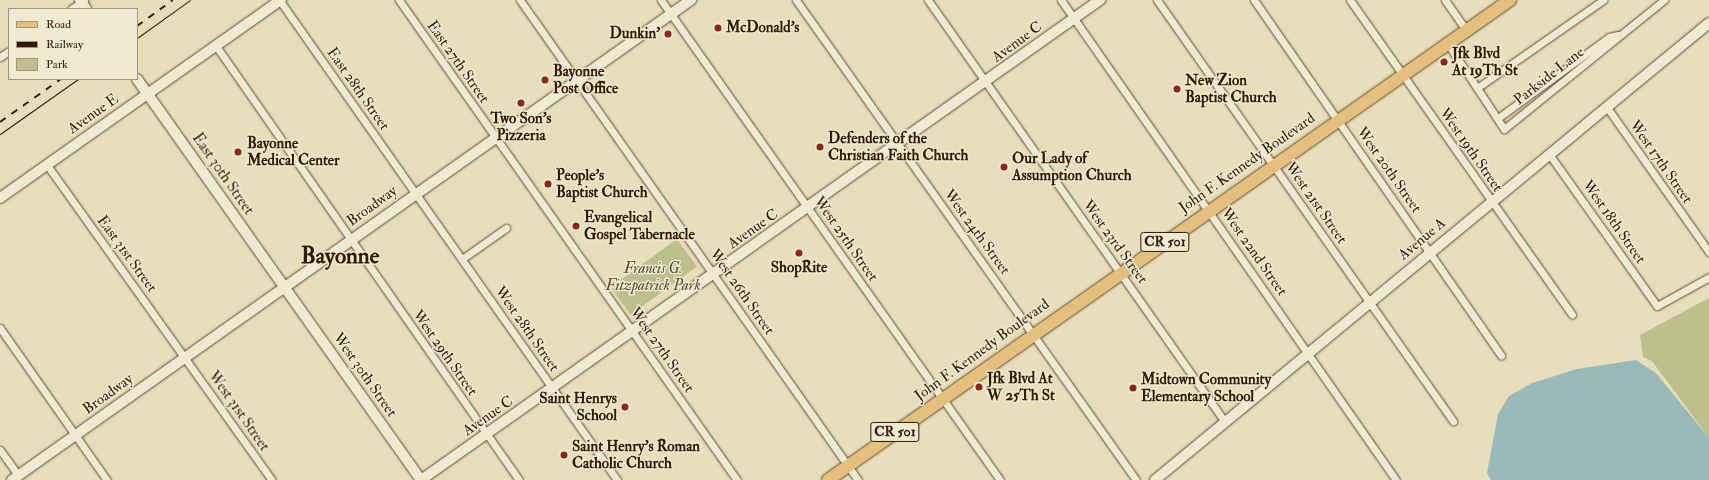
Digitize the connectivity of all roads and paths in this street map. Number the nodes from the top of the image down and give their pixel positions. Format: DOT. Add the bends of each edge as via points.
graph roads {
  1 [pos="281,0"];
  2 [pos="399,0"];
  3 [pos="520,0"];
  4 [pos="661,0"];
  5 [pos="691,0"];
  6 [pos="796,0"];
  7 [pos="928,0"];
  8 [pos="1062,0"];
  9 [pos="1100,0"];
  10 [pos="1156,0"];
  11 [pos="1254,0"];
  12 [pos="1350,0"];
  13 [pos="1445,0"];
  14 [pos="1510,0"];
  15 [pos="1603,0"];
  16 [pos="1664,0"];
  17 [pos="83,3"];
  18 [pos="73,8"];
  19 [pos="671,14"];
  20 [pos="1074,18"];
  21 [pos="1709,23"];
  22 [pos="1467,31"];
  23 [pos="1618,35"];
  24 [pos="1448,44"];
  25 [pos="216,46"];
  26 [pos="1404,76"];
  27 [pos="138,80"];
  28 [pos="576,80"];
  29 [pos="986,83"];
  30 [pos="1477,88"];
  31 [pos="148,93"];
  32 [pos="1606,106"];
  33 [pos="1338,118"];
  34 [pos="1498,118"];
  35 [pos="496,138"];
  36 [pos="898,145"];
  37 [pos="1549,154"];
  38 [pos="47,165"];
  39 [pos="1274,165"];
  40 [pos="415,193"];
  41 [pos="0,198"];
  42 [pos="1491,201"];
  43 [pos="808,209"];
  44 [pos="1209,211"];
  45 [pos="506,228"];
  46 [pos="350,240"];
  47 [pos="1430,251"];
  48 [pos="1709,252"];
  49 [pos="462,259"];
  50 [pos="1120,272"];
  51 [pos="714,275"];
  52 [pos="1709,277"];
  53 [pos="285,287"];
  54 [pos="1370,303"];
  55 [pos="1572,315"];
  56 [pos="0,328"];
  57 [pos="632,331"];
  58 [pos="1033,332"];
  59 [pos="1308,351"];
  60 [pos="1501,356"];
  61 [pos="185,357"];
  62 [pos="552,388"];
  63 [pos="942,398"];
  64 [pos="1453,420"];
  65 [pos="1225,422"];
  66 [pos="76,435"];
  67 [pos="488,435"];
  68 [pos="0,450"];
  69 [pos="848,466"];
  70 [pos="15,478"];
  71 [pos="107,480"];
  72 [pos="272,480"];
  73 [pos="421,480"];
  74 [pos="519,480"];
  75 [pos="617,480"];
  76 [pos="737,480"];
  77 [pos="828,480"];
  78 [pos="858,480"];
  79 [pos="1000,480"];
  80 [pos="1136,480"];
  81 [pos="1155,480"];
  82 [pos="1396,480"];
  1 -- 25 [label="street, Avenue E"];
  1 -- 40 [label="street, East 28th Street"];
  2 -- 35 [label="street, East 27th Street"];
  3 -- 28 [label="street, West 26th Street"];
  4 -- 19 [label="street, West 25th Street"];
  5 -- 19 [label="street, Broadway"];
  6 -- 36 [label="street, West 24th Street"];
  7 -- 29 [label="street, West 23rd Street"];
  8 -- 20 [label="street, West 22nd Street"];
  9 -- 20 [label="street, Avenue C"];
  10 -- 39 [label="street, West 21st Street"];
  11 -- 33 [label="street, West 20th Street"];
  12 -- 26 [label="street, West 19th Street"];
  13 -- 22 [label="street"];
  14 -- 22 [label="main road, John F. Kennedy Boulevard / CR 501"];
  15 -- 30 [label="street"];
  16 -- 23 [label="street, Parkside Lane"];
  17 -- 18 [label="street"];
  19 -- 28 [label="street, Broadway"];
  19 -- 43 [label="street, West 25th Street"];
  20 -- 29 [label="street, Avenue C"];
  20 -- 44 [label="street, West 22nd Street"];
  21 -- 32 [label="street, Avenue A"];
  22 -- 24 [label="main road, John F. Kennedy Boulevard / CR 501"];
  23 -- 34 [label="street, Parkside Lane" via="1609,37"];
  23 -- 34 [label="street, Parkside Lane" via="1614,42 1504,128"];
  24 -- 26 [label="main road, John F. Kennedy Boulevard / CR 501"];
  24 -- 30 [label="street, Parkside Lane"];
  25 -- 31 [label="street, Avenue E"];
  25 -- 46 [label="street, West 29th Street"];
  26 -- 33 [label="main road, John F. Kennedy Boulevard / CR 501"];
  26 -- 42 [label="street, West 19th Street"];
  27 -- 31 [label="street, East 30th Street"];
  28 -- 35 [label="street, Broadway"];
  28 -- 51 [label="street, West 26th Street"];
  29 -- 36 [label="street, Avenue C"];
  29 -- 50 [label="street, West 23rd Street"];
  30 -- 34 [label="street, Parkside Lane"];
  31 -- 38 [label="street, Avenue E"];
  31 -- 53 [label="street, East 30th Street"];
  32 -- 37 [label="street, Avenue A"];
  32 -- 48 [label="street, West 17th Street"];
  33 -- 39 [label="main road, John F. Kennedy Boulevard / CR 501"];
  33 -- 47 [label="street, West 20th Street"];
  35 -- 40 [label="street, Broadway"];
  35 -- 57 [label="street, West 27th Street"];
  36 -- 43 [label="street, Avenue C"];
  36 -- 58 [label="street, West 24th Street"];
  37 -- 42 [label="street, Avenue A"];
  37 -- 52 [label="street, West 18th Street" via="1657,306"];
  38 -- 41 [label="street, Avenue E"];
  38 -- 61 [label="street, East 31st Street"];
  39 -- 44 [label="main road, John F. Kennedy Boulevard / CR 501"];
  39 -- 54 [label="street, West 21st Street"];
  40 -- 46 [label="street, Broadway"];
  40 -- 49 [label="street, West 28th Street"];
  42 -- 47 [label="street, Avenue A"];
  42 -- 55 [label="street, West 19th Street"];
  43 -- 51 [label="street, Avenue C"];
  43 -- 63 [label="street, West 25th Street"];
  44 -- 50 [label="main road, John F. Kennedy Boulevard / CR 501"];
  44 -- 59 [label="street, West 22nd Street"];
  45 -- 49 [label="street"];
  46 -- 53 [label="street, Broadway"];
  46 -- 67 [label="street, West 29th Street"];
  47 -- 54 [label="street, Avenue A"];
  47 -- 60 [label="street, West 20th Street"];
  49 -- 62 [label="street, West 28th Street"];
  50 -- 58 [label="main road, John F. Kennedy Boulevard / CR 501"];
  50 -- 65 [label="street, West 23rd Street"];
  51 -- 57 [label="street, Avenue C"];
  51 -- 69 [label="street, West 26th Street"];
  53 -- 61 [label="street, Broadway"];
  53 -- 73 [label="street, West 30th Street"];
  54 -- 59 [label="street, Avenue A"];
  54 -- 64 [label="street, West 21st Street"];
  56 -- 66 [label="street"];
  57 -- 62 [label="street, Avenue C"];
  57 -- 76 [label="street, West 27th Street"];
  58 -- 63 [label="main road, John F. Kennedy Boulevard / CR 501"];
  58 -- 80 [label="street, West 24th Street"];
  59 -- 65 [label="street, Avenue A"];
  59 -- 82 [label="street, West 22nd Street"];
  61 -- 66 [label="street, Broadway"];
  61 -- 72 [label="street, West 31st Street"];
  62 -- 67 [label="street, Avenue C"];
  62 -- 75 [label="street, West 28th Street"];
  63 -- 69 [label="main road, John F. Kennedy Boulevard / CR 501"];
  63 -- 79 [label="street, West 25th Street"];
  65 -- 81 [label="street, Avenue A"];
  66 -- 70 [label="street, Broadway"];
  66 -- 71 [label="street"];
  67 -- 73 [label="street, Avenue C"];
  67 -- 74 [label="street, West 29th Street"];
  68 -- 70 [label="street"];
  69 -- 77 [label="main road, John F. Kennedy Boulevard / CR 501"];
  69 -- 78 [label="street, West 26th Street"];
}
